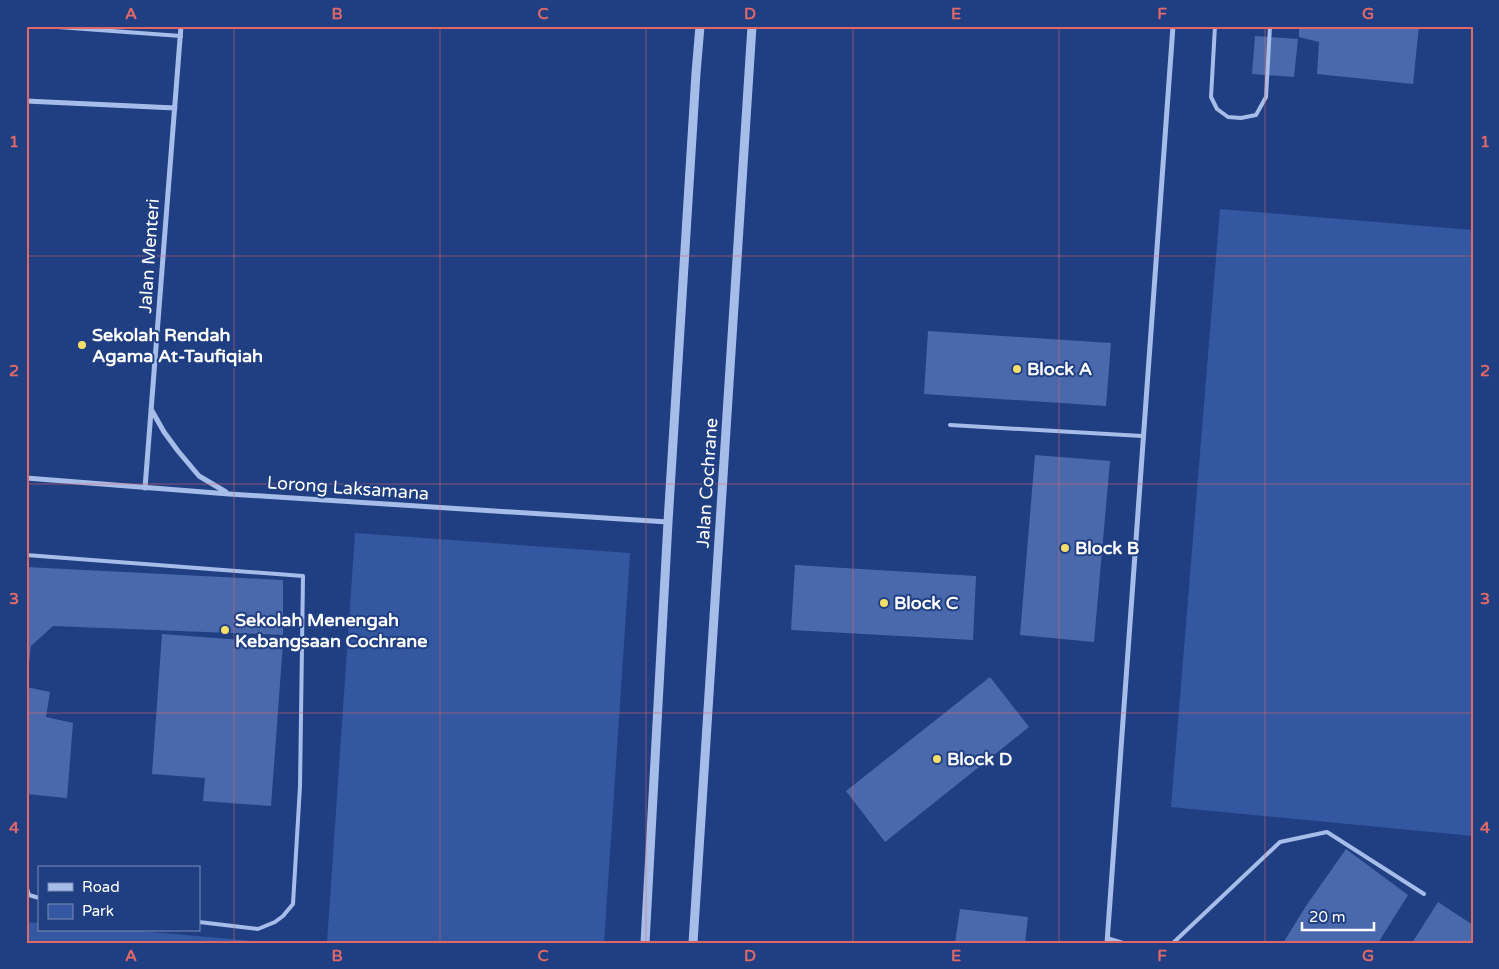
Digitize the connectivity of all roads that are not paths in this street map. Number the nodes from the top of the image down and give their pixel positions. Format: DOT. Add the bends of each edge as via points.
graph roads {
  1 [pos="44,26"];
  2 [pos="181,26"];
  3 [pos="700,26"];
  4 [pos="752,26"];
  5 [pos="1173,26"];
  6 [pos="1215,26"];
  7 [pos="1270,26"];
  8 [pos="181,36"];
  9 [pos="26,101"];
  10 [pos="175,108"];
  11 [pos="151,408"];
  12 [pos="950,425"];
  13 [pos="1142,436"];
  14 [pos="26,478"];
  15 [pos="145,488"];
  16 [pos="228,494"];
  17 [pos="668,522"];
  18 [pos="26,555"];
  19 [pos="26,885"];
  20 [pos="1424,894"];
  21 [pos="38,898"];
  22 [pos="200,922"];
  23 [pos="1107,941"];
  24 [pos="645,943"];
  25 [pos="693,943"];
  26 [pos="1123,943"];
  27 [pos="1173,943"];
  1 -- 8 [label="lane"];
  2 -- 8 [label="street, Jalan Menteri"];
  3 -- 17 [label="street, Jalan Cochrane"];
  4 -- 25 [label="street, Jalan Cochrane"];
  5 -- 13 [label="street"];
  6 -- 7 [label="lane" via="1211,97 1217,109 1228,117 1241,118 1256,115 1266,97"];
  8 -- 10 [label="street, Jalan Menteri"];
  9 -- 10 [label="street"];
  10 -- 11 [label="street, Jalan Menteri"];
  11 -- 15 [label="street, Jalan Menteri"];
  11 -- 16 [label="street" via="174,445 199,476"];
  12 -- 13 [label="lane"];
  13 -- 23 [label="street"];
  14 -- 15 [label="street, Lorong Laksamana"];
  15 -- 16 [label="street, Lorong Laksamana"];
  16 -- 17 [label="street, Lorong Laksamana"];
  17 -- 24 [label="street, Jalan Cochrane"];
  18 -- 22 [label="lane" via="303,576 300,786 293,904 275,922 258,929"];
  19 -- 21 [label="lane" via="30,895"];
  20 -- 27 [label="lane" via="1327,832 1280,842"];
  23 -- 26 [label="lane"];
}
